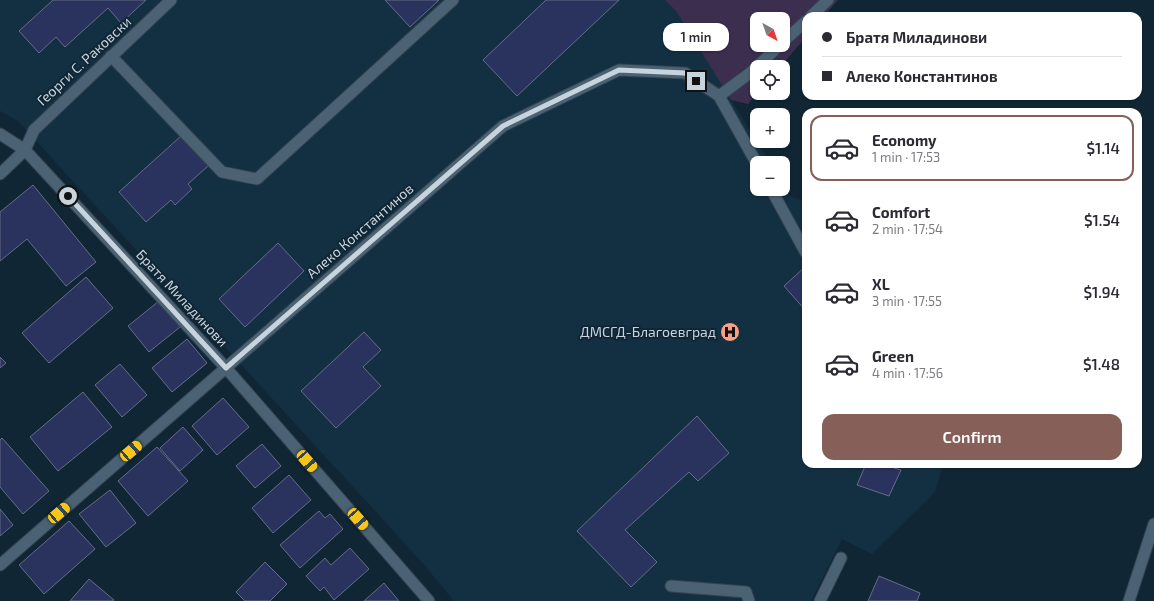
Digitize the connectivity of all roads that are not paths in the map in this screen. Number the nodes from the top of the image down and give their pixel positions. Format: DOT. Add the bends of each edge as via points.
graph roads {
  1 [pos="171,0"];
  2 [pos="453,0"];
  3 [pos="828,0"];
  4 [pos="815,12"];
  5 [pos="802,25"];
  6 [pos="790,36"];
  7 [pos="772,52"];
  8 [pos="111,56"];
  9 [pos="719,96"];
  10 [pos="0,134"];
  11 [pos="25,150"];
  12 [pos="753,156"];
  13 [pos="0,174"];
  14 [pos="775,196"];
  15 [pos="802,246"];
  16 [pos="226,368"];
  17 [pos="1154,524"];
  18 [pos="841,558"];
  19 [pos="0,565"];
  20 [pos="671,586"];
  21 [pos="429,601"];
  22 [pos="749,601"];
  23 [pos="820,601"];
  24 [pos="1129,601"];
  1 -- 8 [label="street, Георги С. Раковски"];
  2 -- 8 [label="street" via="257,179 222,172"];
  3 -- 4 [label="street"];
  5 -- 6 [label="street"];
  7 -- 9 [label="street"];
  8 -- 11 [label="street, Георги С. Раковски" via="34,130"];
  9 -- 12 [label="street, Алеко Константинов"];
  9 -- 16 [label="street, Алеко Константинов" via="685,73 619,70 503,126"];
  10 -- 11 [label="street, Братя Миладинови"];
  11 -- 13 [label="street"];
  11 -- 16 [label="street, Братя Миладинови"];
  14 -- 15 [label="street"];
  16 -- 19 [label="street, Алеко Константинов"];
  16 -- 21 [label="street, Братя Миладинови"];
  17 -- 24 [label="street"];
  18 -- 23 [label="street"];
  20 -- 22 [label="street" via="746,592"];
}
